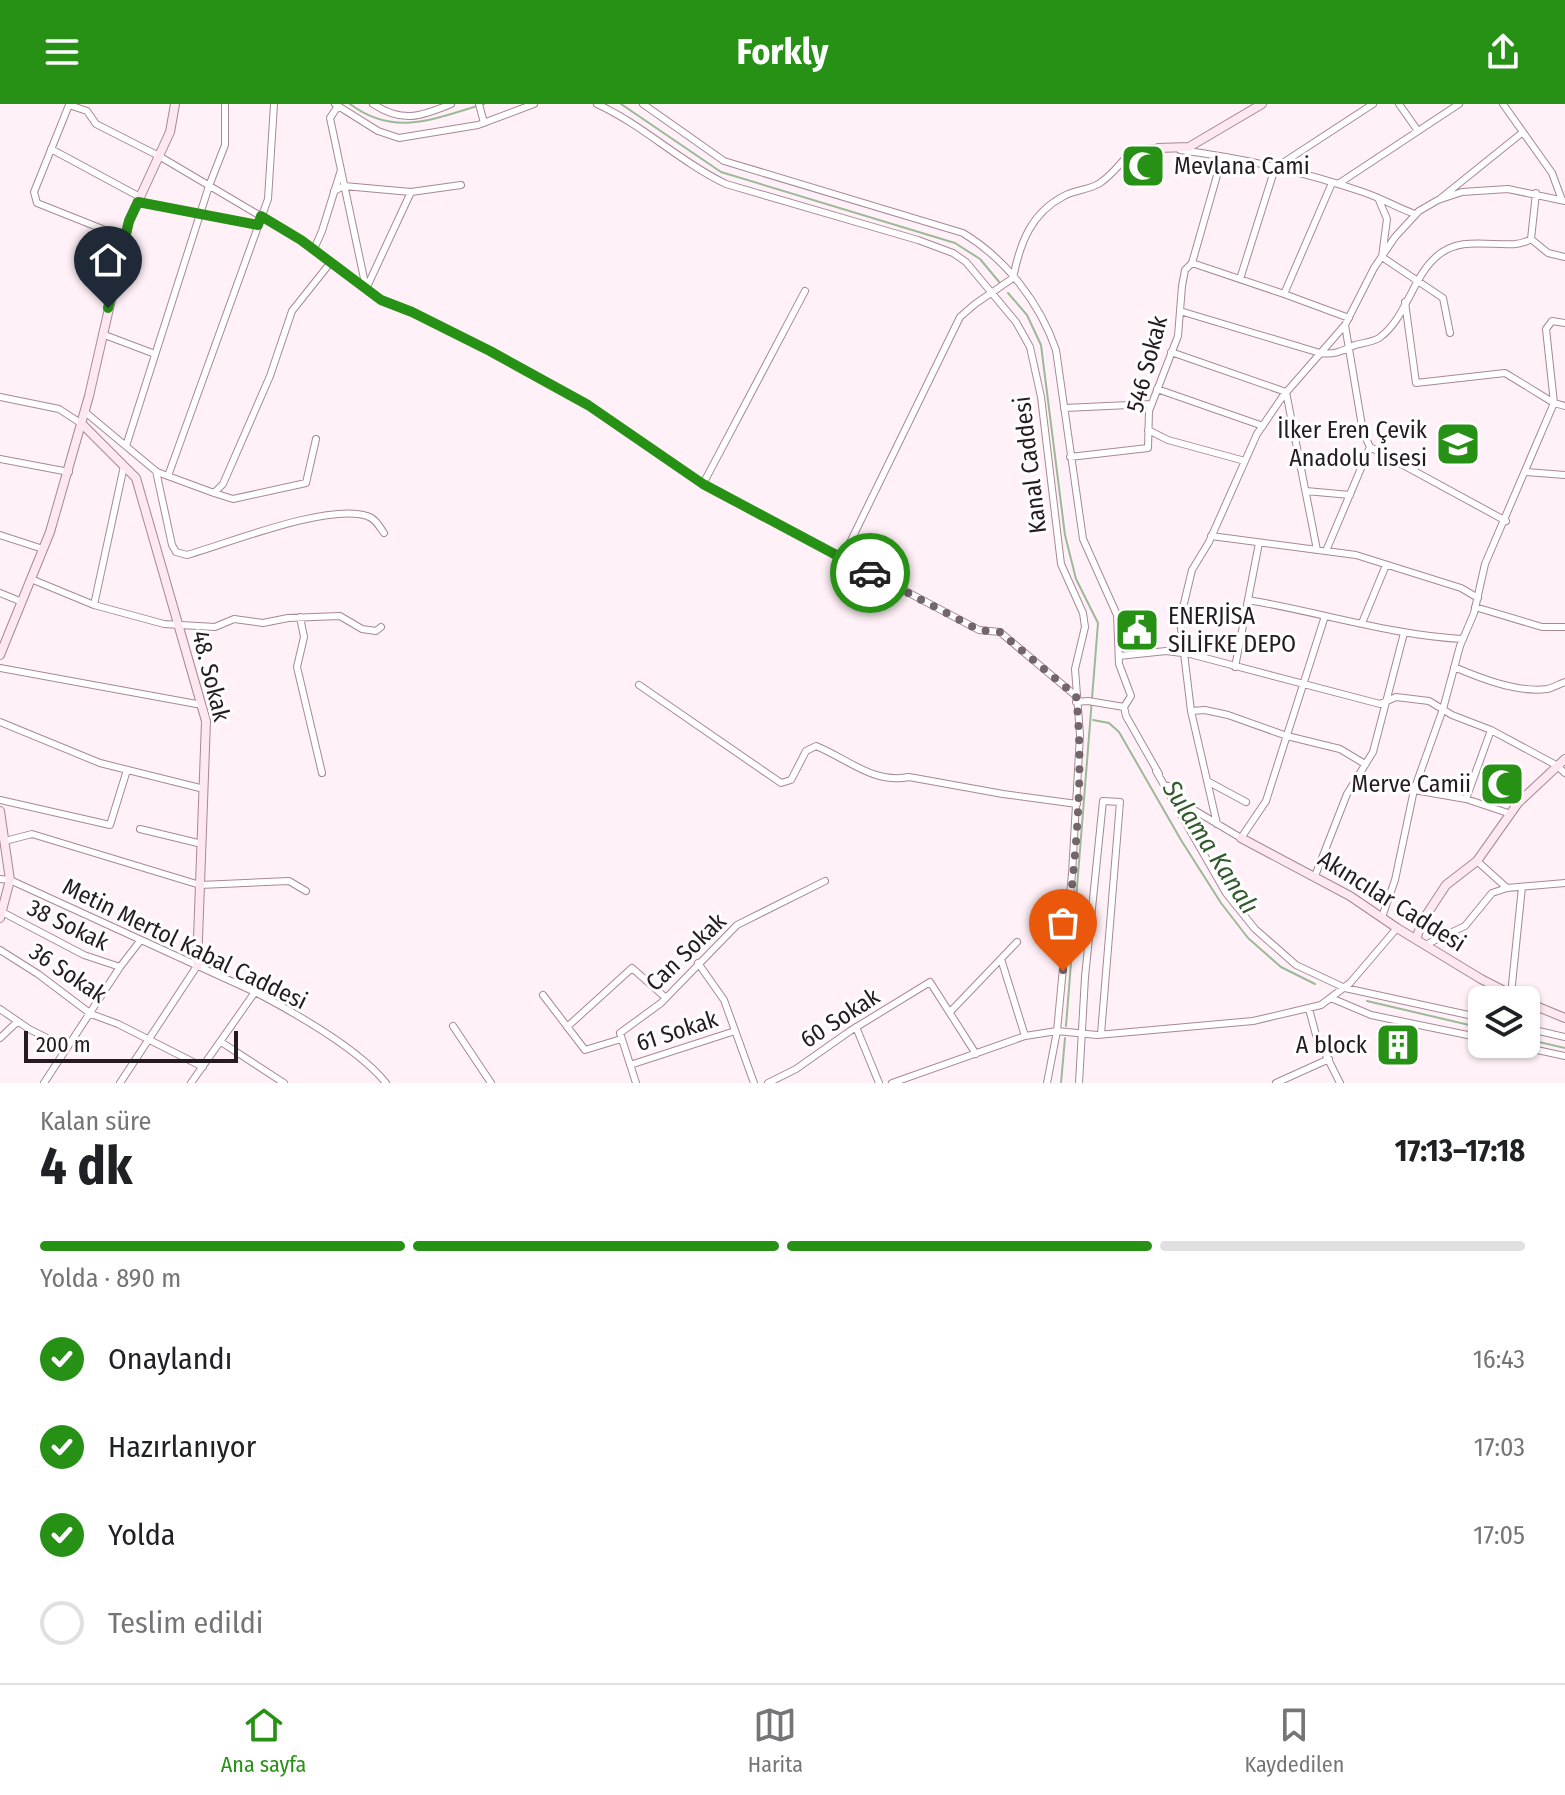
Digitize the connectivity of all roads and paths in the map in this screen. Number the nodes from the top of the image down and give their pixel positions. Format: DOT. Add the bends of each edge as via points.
graph roads {
  1 [pos="175,104"];
  2 [pos="225,104"];
  3 [pos="274,104"];
  4 [pos="373,104"];
  5 [pos="451,104"];
  6 [pos="479,104"];
  7 [pos="534,104"];
  8 [pos="597,104"];
  9 [pos="1262,104"];
  10 [pos="1373,104"];
  11 [pos="1399,104"];
  12 [pos="1459,104"];
  13 [pos="1503,104"];
  14 [pos="336,105"];
  15 [pos="647,105"];
  16 [pos="483,119"];
  17 [pos="1418,131"];
  18 [pos="1523,132"];
  19 [pos="1158,148"];
  20 [pos="51,149"];
  21 [pos="159,156"];
  22 [pos="1222,158"];
  23 [pos="1275,168"];
  24 [pos="341,169"];
  25 [pos="1335,184"];
  26 [pos="461,185"];
  27 [pos="209,186"];
  28 [pos="344,186"];
  29 [pos="334,191"];
  30 [pos="411,192"];
  31 [pos="1536,193"];
  32 [pos="139,199"];
  33 [pos="1378,199"];
  34 [pos="1438,200"];
  35 [pos="1564,200"];
  36 [pos="200,214"];
  37 [pos="1415,214"];
  38 [pos="261,216"];
  39 [pos="258,225"];
  40 [pos="125,238"];
  41 [pos="1531,239"];
  42 [pos="314,249"];
  43 [pos="1382,257"];
  44 [pos="1565,257"];
  45 [pos="331,262"];
  46 [pos="1192,263"];
  47 [pos="1013,278"];
  48 [pos="1240,279"];
  49 [pos="1418,280"];
  50 [pos="366,289"];
  51 [pos="805,291"];
  52 [pos="991,293"];
  53 [pos="1284,294"];
  54 [pos="1405,302"];
  55 [pos="1180,311"];
  56 [pos="1347,322"];
  57 [pos="1565,323"];
  58 [pos="1450,333"];
  59 [pos="102,334"];
  60 [pos="1350,348"];
  61 [pos="1171,352"];
  62 [pos="1320,353"];
  63 [pos="155,354"];
  64 [pos="1157,389"];
  65 [pos="1286,392"];
  66 [pos="0,397"];
  67 [pos="1554,403"];
  68 [pos="1151,404"];
  69 [pos="1565,406"];
  70 [pos="1064,408"];
  71 [pos="85,412"];
  72 [pos="82,424"];
  73 [pos="1263,426"];
  74 [pos="1148,430"];
  75 [pos="316,439"];
  76 [pos="1168,440"];
  77 [pos="126,446"];
  78 [pos="1370,447"];
  79 [pos="1148,448"];
  80 [pos="1070,457"];
  81 [pos="0,459"];
  82 [pos="1245,461"];
  83 [pos="124,466"];
  84 [pos="156,471"];
  85 [pos="69,472"];
  86 [pos="1526,472"];
  87 [pos="1565,475"];
  88 [pos="168,476"];
  89 [pos="703,484"];
  90 [pos="1306,491"];
  91 [pos="214,493"];
  92 [pos="1350,495"];
  93 [pos="1506,521"];
  94 [pos="384,533"];
  95 [pos="0,535"];
  96 [pos="1211,536"];
  97 [pos="1259,543"];
  98 [pos="43,549"];
  99 [pos="1317,550"];
  100 [pos="1326,551"];
  101 [pos="842,559"];
  102 [pos="1386,565"];
  103 [pos="31,579"];
  104 [pos="0,593"];
  105 [pos="1478,598"];
  106 [pos="1248,600"];
  107 [pos="22,602"];
  108 [pos="94,605"];
  109 [pos="1475,607"];
  110 [pos="1325,616"];
  111 [pos="300,617"];
  112 [pos="1362,623"];
  113 [pos="179,626"];
  114 [pos="381,627"];
  115 [pos="1565,627"];
  116 [pos="1404,633"];
  117 [pos="1462,639"];
  118 [pos="1183,653"];
  119 [pos="0,655"];
  120 [pos="1119,656"];
  121 [pos="1235,667"];
  122 [pos="1454,667"];
  123 [pos="0,668"];
  124 [pos="1565,682"];
  125 [pos="639,685"];
  126 [pos="1304,685"];
  127 [pos="1076,699"];
  128 [pos="1388,701"];
  129 [pos="202,705"];
  130 [pos="1124,707"];
  131 [pos="1443,709"];
  132 [pos="1191,711"];
  133 [pos="0,722"];
  134 [pos="1491,730"];
  135 [pos="1287,736"];
  136 [pos="1565,759"];
  137 [pos="1365,764"];
  138 [pos="1556,765"];
  139 [pos="127,770"];
  140 [pos="1156,771"];
  141 [pos="322,773"];
  142 [pos="1565,773"];
  143 [pos="1207,781"];
  144 [pos="204,789"];
  145 [pos="1414,790"];
  146 [pos="1466,799"];
  147 [pos="0,800"];
  148 [pos="1246,802"];
  149 [pos="1077,804"];
  150 [pos="0,811"];
  151 [pos="1511,814"];
  152 [pos="1217,824"];
  153 [pos="140,829"];
  154 [pos="1241,838"];
  155 [pos="5,841"];
  156 [pos="202,844"];
  157 [pos="1477,861"];
  158 [pos="1315,876"];
  159 [pos="5,880"];
  160 [pos="825,881"];
  161 [pos="1565,883"];
  162 [pos="200,885"];
  163 [pos="1522,887"];
  164 [pos="1507,888"];
  165 [pos="306,891"];
  166 [pos="1,915"];
  167 [pos="1382,917"];
  168 [pos="1397,928"];
  169 [pos="1416,939"];
  170 [pos="140,941"];
  171 [pos="1017,942"];
  172 [pos="1425,945"];
  173 [pos="0,950"];
  174 [pos="1001,959"];
  175 [pos="698,963"];
  176 [pos="197,966"];
  177 [pos="120,967"];
  178 [pos="1497,986"];
  179 [pos="1512,986"];
  180 [pos="1345,988"];
  181 [pos="255,992"];
  182 [pos="543,995"];
  183 [pos="666,998"];
  184 [pos="1331,998"];
  185 [pos="1540,1008"];
  186 [pos="0,1009"];
  187 [pos="1309,1009"];
  188 [pos="950,1012"];
  189 [pos="91,1014"];
  190 [pos="1468,1015"];
  191 [pos="1565,1018"];
  192 [pos="17,1022"];
  193 [pos="453,1026"];
  194 [pos="567,1027"];
  195 [pos="856,1027"];
  196 [pos="735,1031"];
  197 [pos="1057,1031"];
  198 [pos="1540,1031"];
  199 [pos="1084,1033"];
  200 [pos="1101,1034"];
  201 [pos="1468,1035"];
  202 [pos="620,1036"];
  203 [pos="1025,1036"];
  204 [pos="1565,1037"];
  205 [pos="0,1038"];
  206 [pos="149,1039"];
  207 [pos="221,1042"];
  208 [pos="67,1048"];
  209 [pos="1540,1051"];
  210 [pos="976,1054"];
  211 [pos="1565,1056"];
  212 [pos="1329,1059"];
  213 [pos="630,1065"];
  214 [pos="203,1067"];
  215 [pos="44,1083"];
  216 [pos="120,1083"];
  217 [pos="191,1083"];
  218 [pos="284,1083"];
  219 [pos="386,1083"];
  220 [pos="491,1083"];
  221 [pos="636,1083"];
  222 [pos="754,1083"];
  223 [pos="768,1083"];
  224 [pos="879,1083"];
  225 [pos="892,1083"];
  226 [pos="1047,1083"];
  227 [pos="1079,1083"];
  228 [pos="1276,1083"];
  229 [pos="1340,1083"];
  1 -- 21 [label="main road"];
  2 -- 27 [label="street" via="225,145"];
  3 -- 38 [label="street" via="268,199"];
  4 -- 5 [label="street" via="404,117"];
  6 -- 16 [label="street"];
  7 -- 16 [label="street"];
  8 -- 52 [label="street, Kanal Caddesi" via="726,184 953,253"];
  9 -- 19 [label="main road" via="1189,147"];
  10 -- 23 [label="street"];
  11 -- 17 [label="street"];
  12 -- 17 [label="street"];
  13 -- 18 [label="street"];
  14 -- 16 [label="street" via="399,138"];
  14 -- 24 [label="street" via="330,118"];
  15 -- 47 [label="street" via="724,161 963,233 989,251"];
  17 -- 25 [label="street"];
  18 -- 34 [label="street"];
  18 -- 35 [label="street"];
  19 -- 22 [label="street"];
  19 -- 47 [label="street" via="1138,149 1095,186 1065,195 1046,208 1020,243"];
  20 -- 21 [label="street" via="69,105"];
  20 -- 32 [label="street"];
  20 -- 40 [label="street" via="34,192 37,203"];
  21 -- 27 [label="street"];
  21 -- 32 [label="main road"];
  22 -- 23 [label="street"];
  22 -- 46 [label="street, 546 Sokak"];
  23 -- 25 [label="street"];
  23 -- 48 [label="street"];
  24 -- 28 [label="street"];
  24 -- 29 [label="street"];
  25 -- 33 [label="street"];
  25 -- 53 [label="street"];
  26 -- 30 [label="street"];
  27 -- 36 [label="street"];
  27 -- 38 [label="street"];
  28 -- 29 [label="street"];
  28 -- 30 [label="street"];
  28 -- 50 [label="street"];
  29 -- 42 [label="street"];
  30 -- 50 [label="street"];
  31 -- 34 [label="street" via="1462,192"];
  31 -- 35 [label="street"];
  31 -- 41 [label="street"];
  32 -- 36 [label="street"];
  32 -- 40 [label="main road"];
  33 -- 37 [label="street"];
  33 -- 43 [label="street" via="1387,219"];
  34 -- 37 [label="street"];
  36 -- 39 [label="street"];
  36 -- 63 [label="street"];
  37 -- 43 [label="street"];
  38 -- 39 [label="street"];
  38 -- 42 [label="street"];
  39 -- 88 [label="street"];
  40 -- 59 [label="main road"];
  41 -- 44 [label="street" via="1548,253"];
  41 -- 49 [label="street" via="1522,245 1456,246 1437,256"];
  42 -- 45 [label="street"];
  43 -- 49 [label="street"];
  43 -- 56 [label="street"];
  45 -- 50 [label="street"];
  45 -- 91 [label="street" via="292,311 270,376 223,484"];
  46 -- 48 [label="street"];
  46 -- 55 [label="street, 546 Sokak" via="1185,270"];
  47 -- 52 [label="street"];
  47 -- 70 [label="street" via="1047,324"];
  48 -- 53 [label="street"];
  49 -- 54 [label="street"];
  49 -- 58 [label="street" via="1443,298"];
  50 -- 89 [label="street" via="588,405"];
  51 -- 89 [label="street"];
  52 -- 101 [label="street" via="960,317"];
  52 -- 127 [label="street, Kanal Caddesi" via="1024,334 1035,363 1061,564 1085,627 1075,669"];
  53 -- 56 [label="street"];
  54 -- 60 [label="street" via="1378,338"];
  54 -- 67 [label="street" via="1416,383 1505,373"];
  55 -- 61 [label="street, 546 Sokak"];
  55 -- 62 [label="street"];
  56 -- 60 [label="street"];
  56 -- 62 [label="street"];
  57 -- 67 [label="street" via="1552,321 1546,329"];
  59 -- 63 [label="street"];
  59 -- 71 [label="main road"];
  60 -- 62 [label="street" via="1335,355"];
  60 -- 78 [label="street"];
  61 -- 64 [label="street, 546 Sokak"];
  61 -- 65 [label="street"];
  62 -- 65 [label="street"];
  63 -- 77 [label="street"];
  64 -- 68 [label="street, 546 Sokak"];
  64 -- 73 [label="street"];
  65 -- 73 [label="street"];
  65 -- 90 [label="street"];
  66 -- 72 [label="street" via="59,409"];
  67 -- 69 [label="street"];
  67 -- 86 [label="street"];
  68 -- 70 [label="street"];
  68 -- 74 [label="street, 546 Sokak"];
  70 -- 80 [label="street"];
  71 -- 72 [label="main road"];
  71 -- 77 [label="street"];
  72 -- 83 [label="main road, 48. Sokak"];
  72 -- 85 [label="main road"];
  73 -- 82 [label="street"];
  74 -- 76 [label="street"];
  74 -- 79 [label="street, 546 Sokak"];
  75 -- 91 [label="street" via="306,483 233,499"];
  76 -- 79 [label="street"];
  76 -- 82 [label="street"];
  77 -- 84 [label="street"];
  78 -- 92 [label="street"];
  78 -- 93 [label="street"];
  79 -- 80 [label="street, 546 Sokak"];
  80 -- 120 [label="street" via="1083,539 1117,615"];
  81 -- 85 [label="street"];
  82 -- 96 [label="street"];
  83 -- 108 [label="street"];
  83 -- 113 [label="main road, 48. Sokak" via="136,478"];
  84 -- 88 [label="street"];
  84 -- 94 [label="street" via="172,545 187,555 317,516 352,512 372,516"];
  85 -- 98 [label="main road"];
  86 -- 87 [label="street"];
  86 -- 93 [label="street"];
  88 -- 91 [label="street"];
  89 -- 101 [label="street"];
  90 -- 92 [label="street"];
  90 -- 99 [label="street"];
  92 -- 100 [label="street"];
  93 -- 105 [label="street" via="1485,564"];
  95 -- 98 [label="street"];
  96 -- 97 [label="street"];
  96 -- 118 [label="street" via="1192,570 1181,609"];
  97 -- 99 [label="street"];
  97 -- 106 [label="street"];
  98 -- 103 [label="main road"];
  99 -- 100 [label="street"];
  100 -- 102 [label="street"];
  101 -- 127 [label="street" via="979,630 1000,632"];
  102 -- 105 [label="street"];
  102 -- 112 [label="street"];
  103 -- 107 [label="main road"];
  103 -- 108 [label="street"];
  104 -- 107 [label="street"];
  105 -- 109 [label="street"];
  106 -- 110 [label="street"];
  106 -- 121 [label="street"];
  107 -- 119 [label="main road"];
  108 -- 113 [label="street"];
  109 -- 115 [label="street" via="1542,627"];
  109 -- 117 [label="street"];
  110 -- 112 [label="street"];
  110 -- 126 [label="street"];
  111 -- 113 [label="street"];
  111 -- 114 [label="street" via="340,616 362,629"];
  111 -- 141 [label="street" via="304,637 297,667"];
  112 -- 116 [label="street"];
  113 -- 129 [label="main road, 48. Sokak"];
  116 -- 117 [label="street"];
  116 -- 128 [label="street"];
  117 -- 122 [label="street"];
  118 -- 120 [label="street"];
  118 -- 121 [label="street"];
  118 -- 132 [label="street"];
  120 -- 130 [label="street" via="1131,696"];
  121 -- 126 [label="street"];
  122 -- 124 [label="street" via="1518,687 1547,689"];
  122 -- 131 [label="street"];
  123 -- 129 [label="street"];
  125 -- 149 [label="street" via="781,783 791,780 806,751 816,746 876,778 909,777"];
  126 -- 128 [label="street" via="1380,704"];
  126 -- 135 [label="street"];
  127 -- 130 [label="street"];
  127 -- 149 [label="street, Kanal Caddesi"];
  128 -- 131 [label="street" via="1429,701"];
  128 -- 137 [label="street"];
  129 -- 144 [label="main road, 48. Sokak"];
  130 -- 140 [label="street"];
  131 -- 134 [label="street"];
  131 -- 145 [label="street"];
  132 -- 135 [label="street" via="1228,715"];
  132 -- 143 [label="street"];
  133 -- 139 [label="street"];
  134 -- 138 [label="street"];
  134 -- 146 [label="street"];
  135 -- 137 [label="street" via="1340,749"];
  135 -- 154 [label="street" via="1266,801"];
  136 -- 138 [label="main road"];
  137 -- 158 [label="street" via="1347,794"];
  138 -- 142 [label="street"];
  138 -- 151 [label="main road"];
  139 -- 144 [label="street"];
  139 -- 147 [label="street" via="110,825"];
  140 -- 152 [label="street" via="1184,804"];
  140 -- 180 [label="street" via="1226,893 1255,929 1296,965"];
  143 -- 148 [label="street"];
  143 -- 152 [label="street"];
  144 -- 156 [label="main road, 48. Sokak"];
  145 -- 146 [label="street"];
  145 -- 167 [label="street"];
  146 -- 151 [label="street"];
  149 -- 197 [label="street, Kanal Caddesi"];
  150 -- 155 [label="main road"];
  151 -- 157 [label="main road"];
  152 -- 154 [label="street"];
  153 -- 156 [label="street"];
  154 -- 158 [label="main road, Akıncılar Caddesi"];
  155 -- 159 [label="main road"];
  155 -- 162 [label="street" via="32,834"];
  156 -- 162 [label="main road, 48. Sokak"];
  157 -- 164 [label="street"];
  157 -- 169 [label="main road" via="1446,885"];
  158 -- 167 [label="main road, Akıncılar Caddesi"];
  159 -- 166 [label="main road"];
  159 -- 170 [label="street, Metin Mertol Kabal Caddesi"];
  160 -- 175 [label="street, Can Sokak" via="737,925"];
  161 -- 163 [label="street"];
  162 -- 165 [label="street" via="289,881"];
  162 -- 176 [label="main road, 48. Sokak"];
  163 -- 164 [label="street"];
  163 -- 179 [label="street"];
  164 -- 172 [label="street" via="1492,893 1465,926"];
  166 -- 177 [label="street, 38 Sokak"];
  167 -- 168 [label="main road, Akıncılar Caddesi"];
  168 -- 169 [label="main road, Akıncılar Caddesi"];
  168 -- 180 [label="street"];
  169 -- 172 [label="main road, Akıncılar Caddesi"];
  170 -- 176 [label="street, Metin Mertol Kabal Caddesi"];
  170 -- 177 [label="street"];
  171 -- 174 [label="street"];
  172 -- 178 [label="main road, Akıncılar Caddesi"];
  173 -- 189 [label="street, 36 Sokak"];
  174 -- 188 [label="street"];
  174 -- 203 [label="street"];
  175 -- 183 [label="street, Can Sokak"];
  175 -- 196 [label="street" via="724,1000"];
  176 -- 181 [label="street, Metin Mertol Kabal Caddesi"];
  176 -- 206 [label="street"];
  177 -- 189 [label="street"];
  180 -- 184 [label="street"];
  180 -- 190 [label="street"];
  181 -- 207 [label="street"];
  181 -- 219 [label="street, Metin Mertol Kabal Caddesi" via="353,1053"];
  182 -- 194 [label="street"];
  183 -- 194 [label="street" via="632,968"];
  183 -- 202 [label="street, Can Sokak"];
  184 -- 187 [label="street"];
  184 -- 201 [label="street" via="1371,1015"];
  185 -- 191 [label="main road, Akıncılar Caddesi"];
  186 -- 192 [label="street"];
  187 -- 200 [label="street" via="1253,1021"];
  187 -- 212 [label="street"];
  188 -- 195 [label="street, 60 Sokak" via="930,982"];
  188 -- 210 [label="street"];
  189 -- 206 [label="street, 36 Sokak"];
  189 -- 208 [label="street"];
  192 -- 205 [label="street"];
  192 -- 208 [label="street"];
  193 -- 220 [label="street"];
  194 -- 202 [label="street" via="585,1050"];
  195 -- 223 [label="street, 60 Sokak"];
  195 -- 224 [label="street"];
  196 -- 213 [label="street, 61 Sokak"];
  196 -- 222 [label="street"];
  197 -- 199 [label="street"];
  197 -- 203 [label="street"];
  197 -- 226 [label="street, Kanal Caddesi"];
  198 -- 204 [label="street"];
  199 -- 200 [label="street"];
  199 -- 200 [label="street" via="1103,801 1120,802"];
  199 -- 227 [label="street"];
  202 -- 213 [label="street"];
  203 -- 210 [label="street"];
  206 -- 214 [label="street, 36 Sokak"];
  206 -- 216 [label="street"];
  207 -- 214 [label="street"];
  207 -- 218 [label="street"];
  208 -- 215 [label="street"];
  209 -- 211 [label="street"];
  210 -- 225 [label="street"];
  212 -- 228 [label="street"];
  212 -- 229 [label="street"];
  213 -- 221 [label="street"];
  214 -- 217 [label="street"];
}
